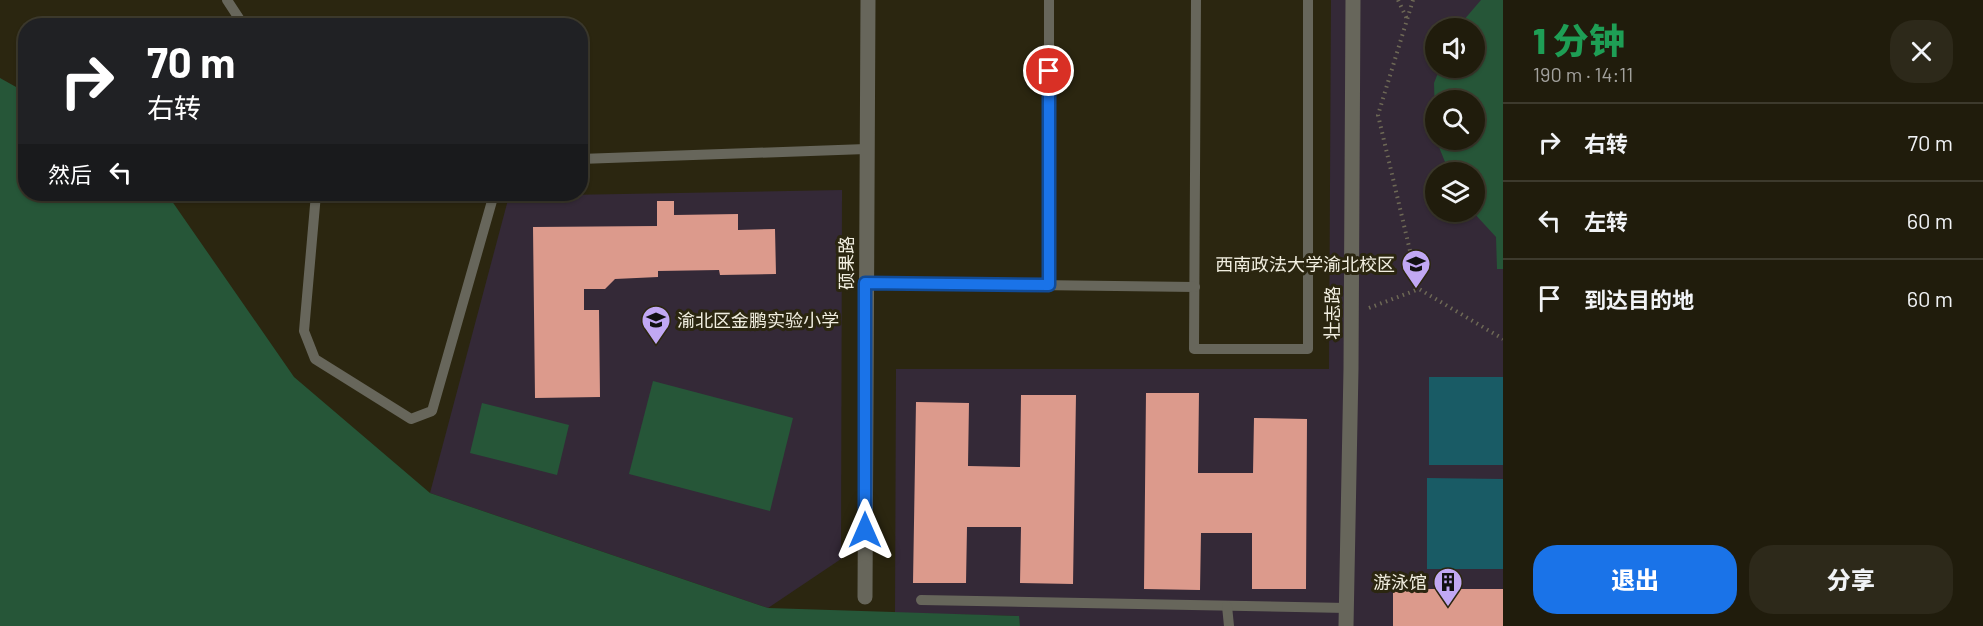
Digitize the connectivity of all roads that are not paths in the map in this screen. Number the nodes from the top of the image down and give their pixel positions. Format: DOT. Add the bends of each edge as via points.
graph roads {
  1 [pos="227,0"];
  2 [pos="867,0"];
  3 [pos="1049,0"];
  4 [pos="1196,0"];
  5 [pos="1308,0"];
  6 [pos="1353,0"];
  7 [pos="239,18"];
  8 [pos="866,149"];
  9 [pos="588,159"];
  10 [pos="315,201"];
  11 [pos="492,201"];
  12 [pos="865,283"];
  13 [pos="1049,285"];
  14 [pos="1195,287"];
  15 [pos="865,597"];
  16 [pos="921,600"];
  17 [pos="1227,606"];
  18 [pos="1347,608"];
  19 [pos="1229,626"];
  20 [pos="1346,626"];
  1 -- 7 [label="lane"];
  2 -- 8 [label="street, 硕果路"];
  3 -- 13 [label="lane"];
  4 -- 14 [label="lane"];
  5 -- 14 [label="lane" via="1308,348 1194,349"];
  6 -- 18 [label="street, 壮志路"];
  8 -- 9 [label="lane"];
  8 -- 12 [label="street, 硕果路"];
  10 -- 11 [label="lane" via="304,331 315,360 411,419 432,411"];
  12 -- 13 [label="lane"];
  12 -- 15 [label="street, 硕果路"];
  13 -- 14 [label="lane"];
  16 -- 17 [label="lane"];
  17 -- 18 [label="lane"];
  17 -- 19 [label="lane"];
  18 -- 20 [label="street, 壮志路"];
}
